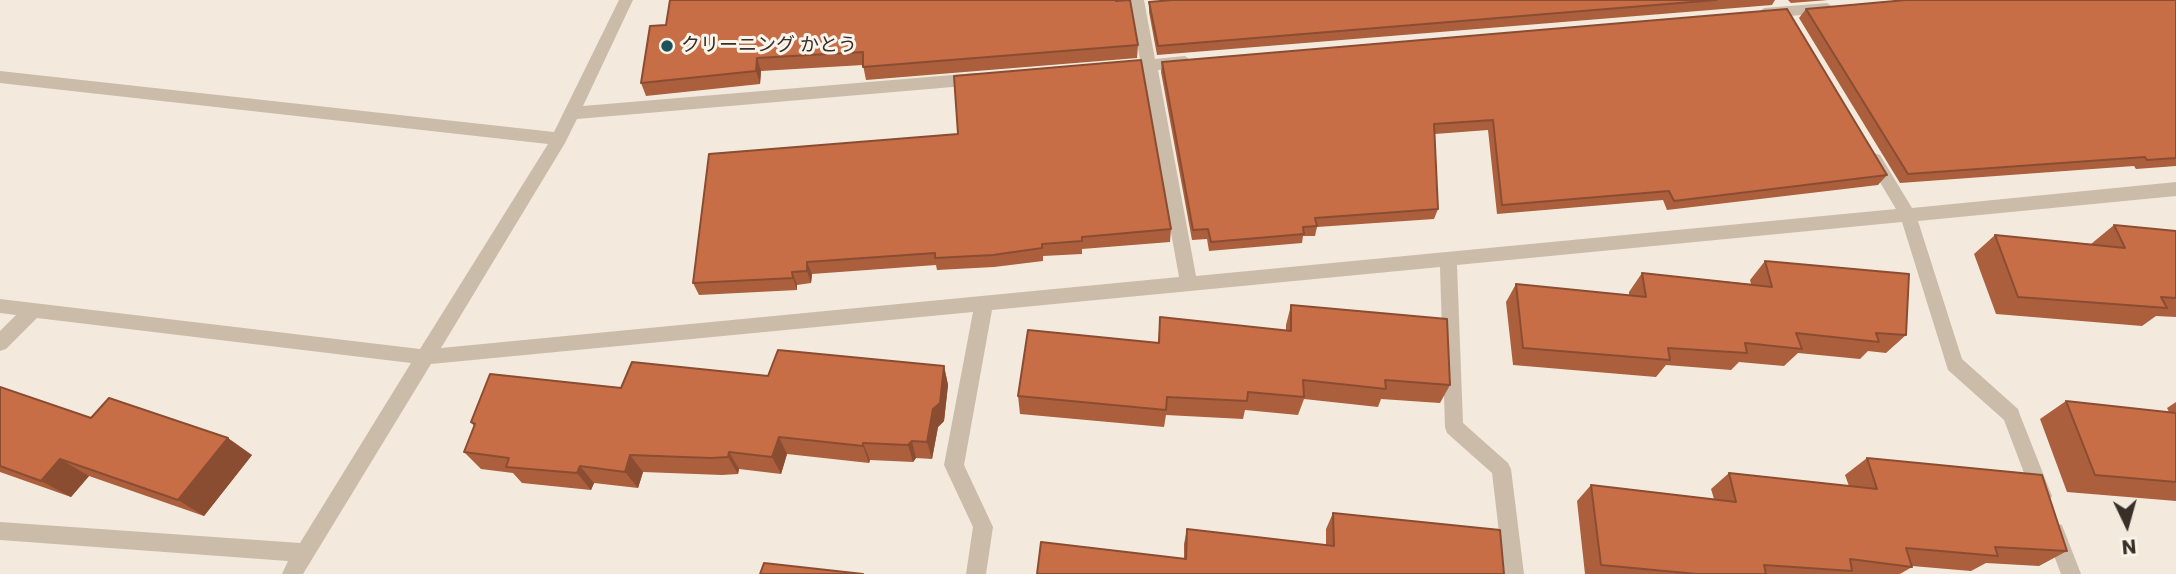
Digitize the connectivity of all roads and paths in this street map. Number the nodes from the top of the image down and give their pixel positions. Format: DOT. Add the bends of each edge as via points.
graph roads {
  1 [pos="626,0"];
  2 [pos="1137,0"];
  3 [pos="1840,7"];
  4 [pos="1785,12"];
  5 [pos="1744,15"];
  6 [pos="1204,60"];
  7 [pos="1149,65"];
  8 [pos="1108,68"];
  9 [pos="0,77"];
  10 [pos="998,77"];
  11 [pos="571,113"];
  12 [pos="559,139"];
  13 [pos="1865,143"];
  14 [pos="2176,189"];
  15 [pos="1908,215"];
  16 [pos="1448,258"];
  17 [pos="1189,283"];
  18 [pos="985,303"];
  19 [pos="0,306"];
  20 [pos="33,310"];
  21 [pos="0,343"];
  22 [pos="425,357"];
  23 [pos="0,531"];
  24 [pos="305,553"];
  25 [pos="292,574"];
  26 [pos="975,574"];
  27 [pos="1514,574"];
  28 [pos="2071,574"];
  1 -- 11 [label="street"];
  2 -- 7 [label="street"];
  3 -- 4 [label="street"];
  4 -- 5 [label="street"];
  6 -- 7 [label="street"];
  7 -- 8 [label="street"];
  7 -- 17 [label="street"];
  9 -- 12 [label="street"];
  10 -- 11 [label="street"];
  11 -- 12 [label="street"];
  12 -- 22 [label="street"];
  13 -- 15 [label="street"];
  14 -- 15 [label="street"];
  15 -- 16 [label="street"];
  15 -- 28 [label="street" via="1954,364 2011,415"];
  16 -- 17 [label="street"];
  16 -- 27 [label="street" via="1454,426 1501,469"];
  17 -- 18 [label="street"];
  18 -- 22 [label="street"];
  18 -- 26 [label="street" via="954,465 983,527"];
  19 -- 20 [label="street"];
  20 -- 21 [label="street"];
  20 -- 22 [label="street"];
  22 -- 24 [label="street"];
  23 -- 24 [label="street"];
  24 -- 25 [label="street"];
}
